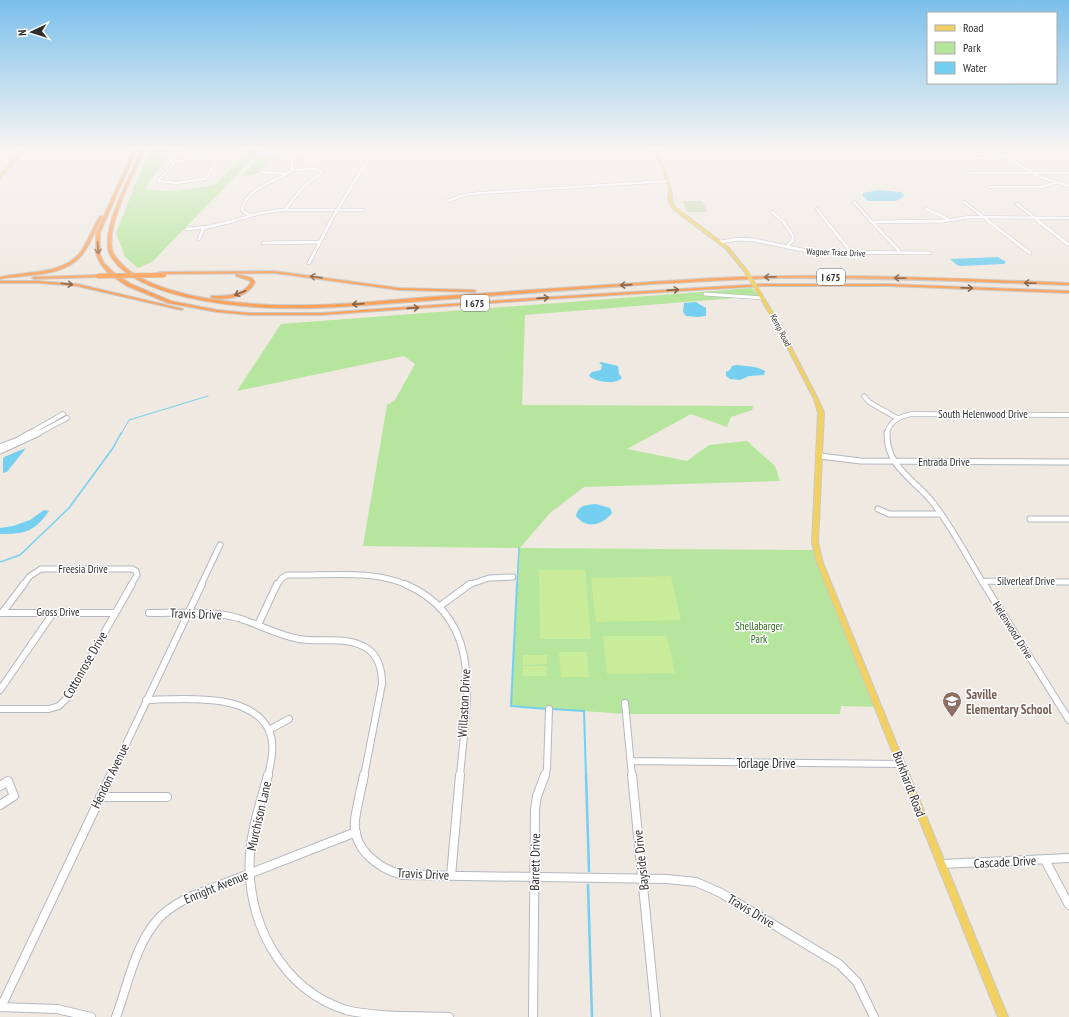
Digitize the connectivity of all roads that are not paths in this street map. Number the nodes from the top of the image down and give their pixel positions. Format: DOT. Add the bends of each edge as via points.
graph roads {
  1 [pos="116,194"];
  2 [pos="124,194"];
  3 [pos="251,194"];
  4 [pos="297,194"];
  5 [pos="346,194"];
  6 [pos="469,194"];
  7 [pos="670,194"];
  8 [pos="114,199"];
  9 [pos="448,201"];
  10 [pos="854,202"];
  11 [pos="964,202"];
  12 [pos="1017,204"];
  13 [pos="817,209"];
  14 [pos="926,209"];
  15 [pos="285,210"];
  16 [pos="337,210"];
  17 [pos="362,210"];
  18 [pos="772,212"];
  19 [pos="250,216"];
  20 [pos="982,217"];
  21 [pos="1032,217"];
  22 [pos="1069,218"];
  23 [pos="948,219"];
  24 [pos="874,222"];
  25 [pos="186,229"];
  26 [pos="203,229"];
  27 [pos="199,239"];
  28 [pos="320,242"];
  29 [pos="720,242"];
  30 [pos="263,243"];
  31 [pos="109,244"];
  32 [pos="1069,245"];
  33 [pos="786,247"];
  34 [pos="852,252"];
  35 [pos="901,253"];
  36 [pos="930,253"];
  37 [pos="1030,253"];
  38 [pos="309,263"];
  39 [pos="162,274"];
  40 [pos="0,280"];
  41 [pos="1069,284"];
  42 [pos="592,287"];
  43 [pos="1069,292"];
  44 [pos="705,294"];
  45 [pos="761,296"];
  46 [pos="388,310"];
  47 [pos="864,396"];
  48 [pos="1069,415"];
  49 [pos="897,418"];
  50 [pos="0,447"];
  51 [pos="0,451"];
  52 [pos="820,456"];
  53 [pos="892,461"];
  54 [pos="1069,462"];
  55 [pos="878,509"];
  56 [pos="940,514"];
  57 [pos="1030,519"];
  58 [pos="1069,519"];
  59 [pos="220,545"];
  60 [pos="817,550"];
  61 [pos="513,577"];
  62 [pos="983,581"];
  63 [pos="1069,582"];
  64 [pos="440,606"];
  65 [pos="1,613"];
  66 [pos="53,613"];
  67 [pos="115,613"];
  68 [pos="149,613"];
  69 [pos="188,613"];
  70 [pos="258,625"];
  71 [pos="0,690"];
  72 [pos="146,700"];
  73 [pos="625,703"];
  74 [pos="0,709"];
  75 [pos="549,709"];
  76 [pos="289,719"];
  77 [pos="1069,720"];
  78 [pos="269,730"];
  79 [pos="631,762"];
  80 [pos="901,764"];
  81 [pos="0,786"];
  82 [pos="100,797"];
  83 [pos="167,797"];
  84 [pos="0,805"];
  85 [pos="356,832"];
  86 [pos="1069,858"];
  87 [pos="1045,860"];
  88 [pos="941,864"];
  89 [pos="250,874"];
  90 [pos="451,876"];
  91 [pos="534,877"];
  92 [pos="643,878"];
  93 [pos="1069,905"];
  94 [pos="0,1007"];
  95 [pos="91,1017"];
  96 [pos="116,1017"];
  97 [pos="449,1017"];
  98 [pos="533,1017"];
  99 [pos="656,1017"];
  100 [pos="874,1017"];
  101 [pos="1003,1017"];
  1 -- 8 [label="highway, I 675"];
  2 -- 31 [label="highway" via="114,218"];
  3 -- 19 [label="street" via="241,208"];
  4 -- 15 [label="street"];
  5 -- 16 [label="street"];
  6 -- 9 [label="street"];
  7 -- 29 [label="main road, Kemp Road" via="674,208"];
  8 -- 40 [label="highway" via="75,260 52,270"];
  8 -- 46 [label="highway, I 675, one-way" via="98,233 98,254 111,273 129,286 147,294 170,302 217,312 321,314"];
  10 -- 24 [label="street"];
  11 -- 20 [label="street"];
  12 -- 21 [label="street"];
  13 -- 34 [label="street"];
  14 -- 23 [label="street"];
  15 -- 16 [label="street"];
  15 -- 19 [label="street"];
  16 -- 17 [label="street"];
  16 -- 28 [label="street"];
  18 -- 33 [label="street" via="782,220 793,236 793,240"];
  19 -- 26 [label="street"];
  20 -- 21 [label="street"];
  20 -- 23 [label="street"];
  20 -- 37 [label="street"];
  21 -- 22 [label="street"];
  21 -- 32 [label="street"];
  23 -- 24 [label="street" via="928,222"];
  24 -- 35 [label="street"];
  25 -- 26 [label="street"];
  26 -- 27 [label="street"];
  28 -- 30 [label="street"];
  28 -- 38 [label="street"];
  29 -- 33 [label="street, Wagner Trace Drive" via="754,240"];
  29 -- 45 [label="main road, Kemp Road, bridge" via="735,256"];
  39 -- 31 [label="highway, one-way" via="236,275 247,277 253,282 247,290 230,296 211,297 187,292 163,285 140,274 123,262"];
  42 -- 31 [label="highway, I 675, one-way" via="350,305 246,305 213,302 155,285 121,265"];
  33 -- 34 [label="street, Wagner Trace Drive" via="812,252"];
  34 -- 35 [label="street, Wagner Trace Drive"];
  35 -- 36 [label="street, Wagner Trace Drive"];
  39 -- 40 [label="highway, bridge"];
  42 -- 39 [label="highway, one-way" via="432,291 274,272"];
  40 -- 46 [label="highway, one-way" via="77,285 181,309 239,317 318,317"];
  41 -- 42 [label="highway, I 675, one-way" via="795,277"];
  46 -- 43 [label="highway, I 675, one-way" via="762,285 888,285"];
  44 -- 45 [label="street"];
  45 -- 52 [label="main road, Kemp Road" via="819,406"];
  47 -- 49 [label="street" via="869,402"];
  48 -- 49 [label="street, South Helenwood Drive" via="919,414"];
  49 -- 53 [label="street" via="890,424 887,432 888,451"];
  50 -- 51 [label="street" via="65,416 30,438"];
  52 -- 53 [label="street, Entrada Drive"];
  52 -- 60 [label="main road, Kemp Road"];
  53 -- 54 [label="street, Entrada Drive"];
  53 -- 56 [label="street, Helenwood Drive" via="928,497"];
  55 -- 56 [label="street" via="888,514"];
  56 -- 62 [label="street, Helenwood Drive"];
  57 -- 58 [label="street"];
  59 -- 69 [label="street, Hendon Avenue"];
  60 -- 80 [label="main road, Burkhardt Road"];
  61 -- 64 [label="street" via="486,577 475,580"];
  62 -- 63 [label="street, Silverleaf Drive"];
  62 -- 77 [label="street, Helenwood Drive"];
  64 -- 70 [label="street, Willaston Drive" via="415,589 381,578 294,575 282,577 278,581 265,615"];
  64 -- 90 [label="street, Willaston Drive" via="459,636 467,670"];
  65 -- 66 [label="street, Gross Drive"];
  65 -- 67 [label="street, Freesia Drive" via="30,576 41,569 132,569 137,575"];
  66 -- 67 [label="street, Gross Drive"];
  66 -- 71 [label="street"];
  67 -- 74 [label="street, Cottonrose Drive" via="67,698 59,706 49,709"];
  68 -- 69 [label="street, Travis Drive"];
  69 -- 70 [label="street, Travis Drive" via="227,615"];
  69 -- 72 [label="street, Hendon Avenue"];
  70 -- 85 [label="street, Travis Drive" via="281,635 296,638 356,643 369,650 377,660 381,673 381,690 356,814"];
  72 -- 78 [label="street" via="220,701 234,704 258,716"];
  72 -- 82 [label="street, Hendon Avenue"];
  73 -- 79 [label="street, Bayside Drive"];
  75 -- 91 [label="street, Barrett Drive" via="547,769 535,809"];
  76 -- 78 [label="street"];
  78 -- 89 [label="street, Murchison Lane" via="272,740 270,768 252,835"];
  79 -- 80 [label="street, Torlage Drive"];
  79 -- 92 [label="street, Bayside Drive"];
  80 -- 88 [label="main road, Burkhardt Road"];
  81 -- 84 [label="street" via="8,781 14,796"];
  82 -- 83 [label="street"];
  82 -- 94 [label="street, Hendon Avenue"];
  85 -- 89 [label="street, Enright Avenue"];
  85 -- 90 [label="street, Travis Drive" via="362,849 382,869 402,876"];
  86 -- 87 [label="street, Cascade Drive"];
  87 -- 88 [label="street, Cascade Drive"];
  87 -- 93 [label="street"];
  88 -- 101 [label="main road, Burkhardt Road"];
  89 -- 96 [label="street, Enright Avenue" via="187,898 156,922 142,948"];
  89 -- 97 [label="street, Murchison Lane" via="252,898 267,942 292,977 309,991 346,1010 362,1014"];
  90 -- 91 [label="street, Travis Drive"];
  91 -- 92 [label="street, Travis Drive"];
  91 -- 98 [label="street, Barrett Drive"];
  92 -- 99 [label="street, Bayside Drive"];
  92 -- 100 [label="street, Travis Drive" via="682,880 708,886 721,893 848,972 857,982"];
  94 -- 95 [label="street" via="44,1007"];
}
